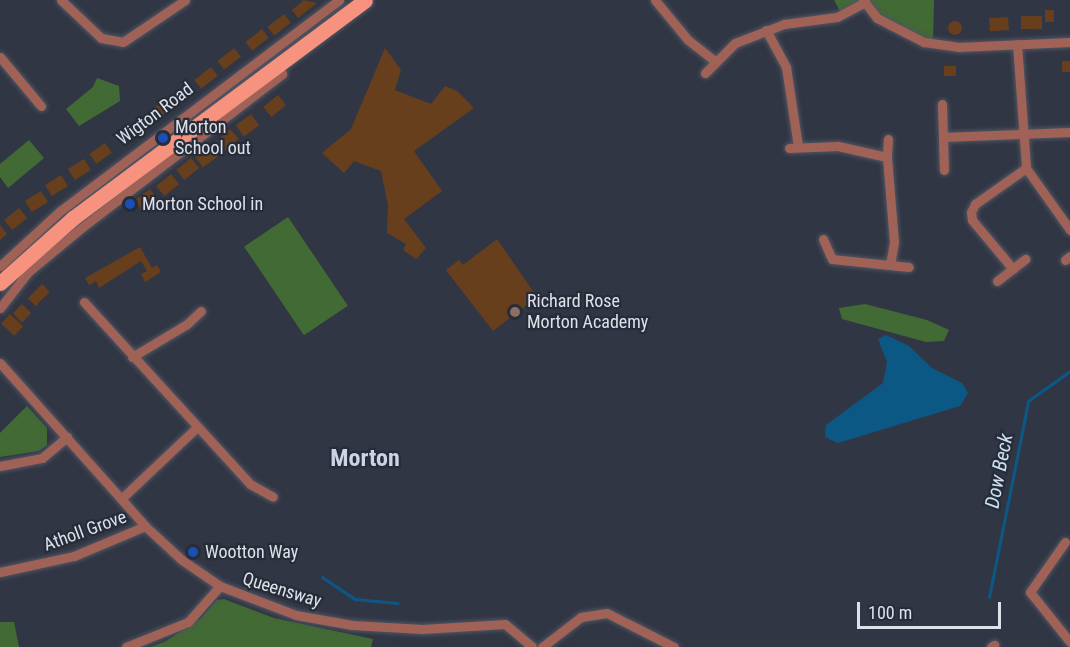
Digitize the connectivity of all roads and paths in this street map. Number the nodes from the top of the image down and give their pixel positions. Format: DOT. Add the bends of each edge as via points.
graph roads {
  1 [pos="61,0"];
  2 [pos="339,0"];
  3 [pos="365,0"];
  4 [pos="655,0"];
  5 [pos="180,1"];
  6 [pos="864,1"];
  7 [pos="766,30"];
  8 [pos="1070,42"];
  9 [pos="1017,44"];
  10 [pos="0,57"];
  11 [pos="714,60"];
  12 [pos="276,67"];
  13 [pos="705,73"];
  14 [pos="942,104"];
  15 [pos="40,106"];
  16 [pos="1070,132"];
  17 [pos="1021,133"];
  18 [pos="943,137"];
  19 [pos="888,139"];
  20 [pos="887,157"];
  21 [pos="1026,168"];
  22 [pos="944,170"];
  23 [pos="1070,230"];
  24 [pos="823,239"];
  25 [pos="1025,259"];
  26 [pos="890,264"];
  27 [pos="0,266"];
  28 [pos="909,267"];
  29 [pos="1013,269"];
  30 [pos="997,281"];
  31 [pos="0,283"];
  32 [pos="84,302"];
  33 [pos="0,308"];
  34 [pos="201,311"];
  35 [pos="132,357"];
  36 [pos="0,363"];
  37 [pos="196,427"];
  38 [pos="67,437"];
  39 [pos="0,466"];
  40 [pos="273,497"];
  41 [pos="122,498"];
  42 [pos="145,526"];
  43 [pos="1065,542"];
  44 [pos="0,572"];
  45 [pos="220,586"];
  46 [pos="1070,642"];
  47 [pos="668,646"];
  48 [pos="126,647"];
  49 [pos="532,647"];
  50 [pos="542,647"];
  1 -- 5 [label="street" via="101,38 123,42"];
  2 -- 27 [label="street, Wigton Road" via="60,211"];
  3 -- 12 [label="main road, Wigton Road"];
  4 -- 11 [label="street" via="688,40"];
  6 -- 7 [label="street" via="837,17"];
  6 -- 9 [label="street" via="877,18 924,42 958,47"];
  7 -- 11 [label="street" via="735,44"];
  7 -- 20 [label="street" via="786,67 793,147 838,147"];
  8 -- 9 [label="street"];
  9 -- 17 [label="street"];
  10 -- 15 [label="street"];
  11 -- 13 [label="street"];
  12 -- 31 [label="main road, Wigton Road" via="73,218"];
  12 -- 33 [label="street, Wigton Road" via="282,74 28,272"];
  14 -- 18 [label="street"];
  16 -- 17 [label="street"];
  17 -- 18 [label="street"];
  17 -- 21 [label="street"];
  18 -- 22 [label="street"];
  19 -- 20 [label="street"];
  20 -- 26 [label="street" via="894,242"];
  21 -- 23 [label="street"];
  21 -- 29 [label="street" via="982,198 971,212 972,220"];
  24 -- 26 [label="street" via="832,259"];
  25 -- 29 [label="street"];
  26 -- 28 [label="street"];
  29 -- 30 [label="street"];
  32 -- 35 [label="street"];
  34 -- 35 [label="street" via="187,324"];
  35 -- 37 [label="street"];
  36 -- 38 [label="street, Queensway"];
  37 -- 40 [label="street" via="250,484"];
  37 -- 41 [label="street"];
  38 -- 39 [label="street" via="42,458"];
  38 -- 41 [label="street, Queensway"];
  41 -- 42 [label="street, Queensway"];
  42 -- 44 [label="street, Atholl Grove" via="74,556"];
  42 -- 45 [label="street, Queensway" via="182,560"];
  43 -- 46 [label="street" via="1030,592"];
  45 -- 48 [label="street" via="188,622"];
  45 -- 49 [label="street, Queensway" via="296,615 352,625 422,629 505,624"];
  47 -- 50 [label="street" via="607,613 580,617"];
}
